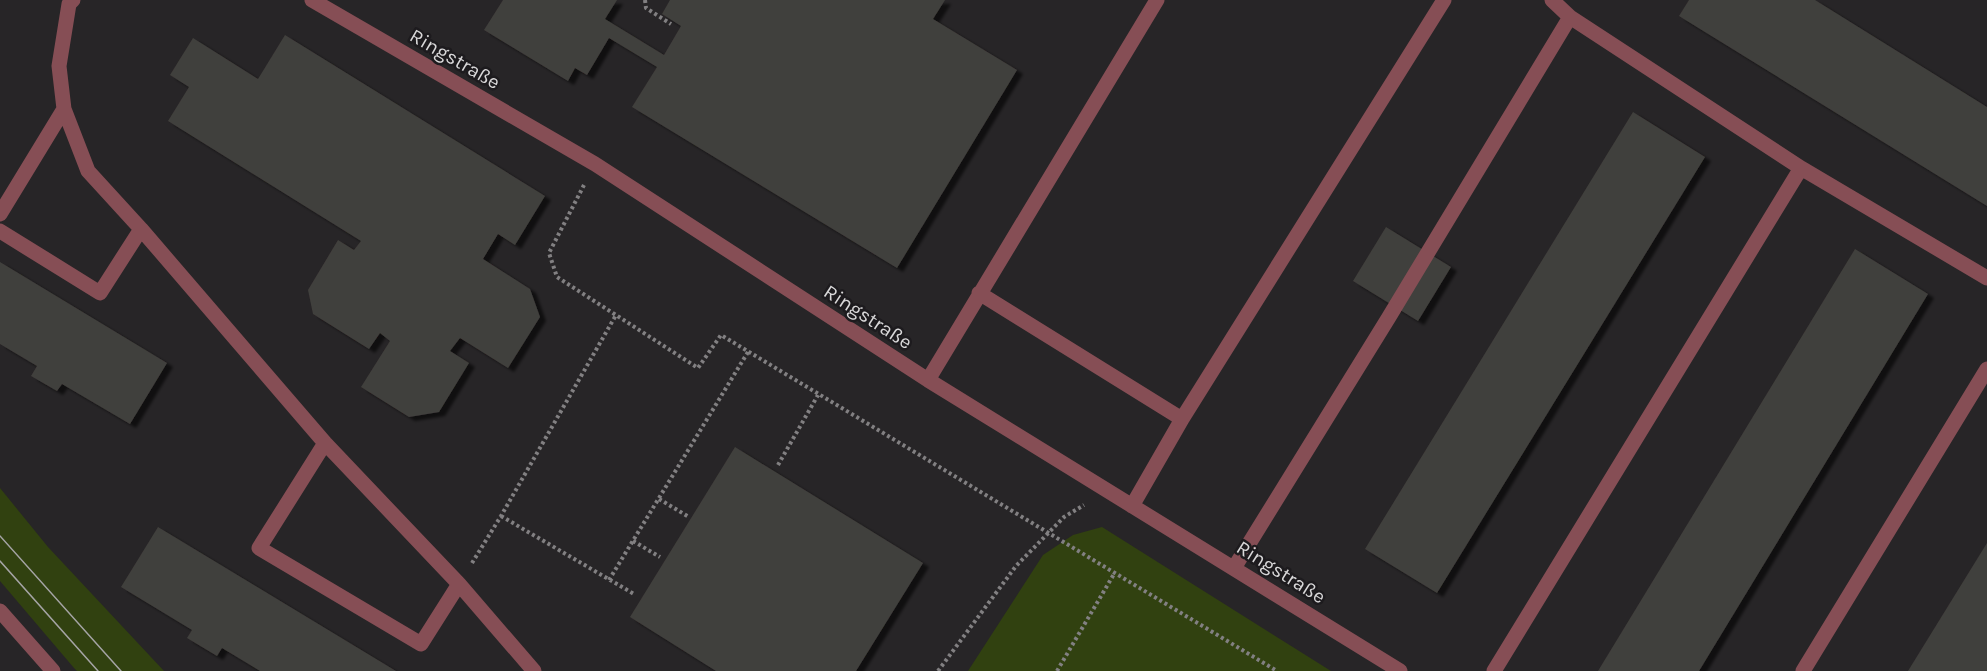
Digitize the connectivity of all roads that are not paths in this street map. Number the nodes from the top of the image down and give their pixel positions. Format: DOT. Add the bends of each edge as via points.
graph roads {
  1 [pos="312,0"];
  2 [pos="1157,0"];
  3 [pos="1444,0"];
  4 [pos="1552,0"];
  5 [pos="68,1"];
  6 [pos="1570,17"];
  7 [pos="64,109"];
  8 [pos="1801,168"];
  9 [pos="0,214"];
  10 [pos="141,229"];
  11 [pos="0,231"];
  12 [pos="1987,278"];
  13 [pos="980,293"];
  14 [pos="1987,369"];
  15 [pos="927,380"];
  16 [pos="1182,418"];
  17 [pos="325,443"];
  18 [pos="1132,506"];
  19 [pos="1234,568"];
  20 [pos="459,584"];
  21 [pos="0,611"];
  22 [pos="53,671"];
  23 [pos="534,671"];
  24 [pos="1400,671"];
  25 [pos="1494,671"];
  26 [pos="1803,671"];
  1 -- 15 [label="street, Ringstraße" via="595,164"];
  2 -- 13 [label="street"];
  3 -- 16 [label="street"];
  4 -- 6 [label="street"];
  5 -- 7 [label="street" via="59,66"];
  6 -- 8 [label="street"];
  6 -- 19 [label="street"];
  7 -- 9 [label="street"];
  7 -- 10 [label="street" via="88,171"];
  8 -- 12 [label="street"];
  8 -- 25 [label="street"];
  10 -- 11 [label="street" via="100,293"];
  10 -- 17 [label="street"];
  13 -- 15 [label="street"];
  13 -- 16 [label="street"];
  14 -- 26 [label="street"];
  15 -- 18 [label="street, Ringstraße"];
  16 -- 18 [label="street"];
  17 -- 20 [label="street"];
  17 -- 20 [label="street" via="259,548 421,644"];
  18 -- 19 [label="street, Ringstraße"];
  19 -- 24 [label="street, Ringstraße"];
  20 -- 23 [label="street"];
  21 -- 22 [label="street"];
}
